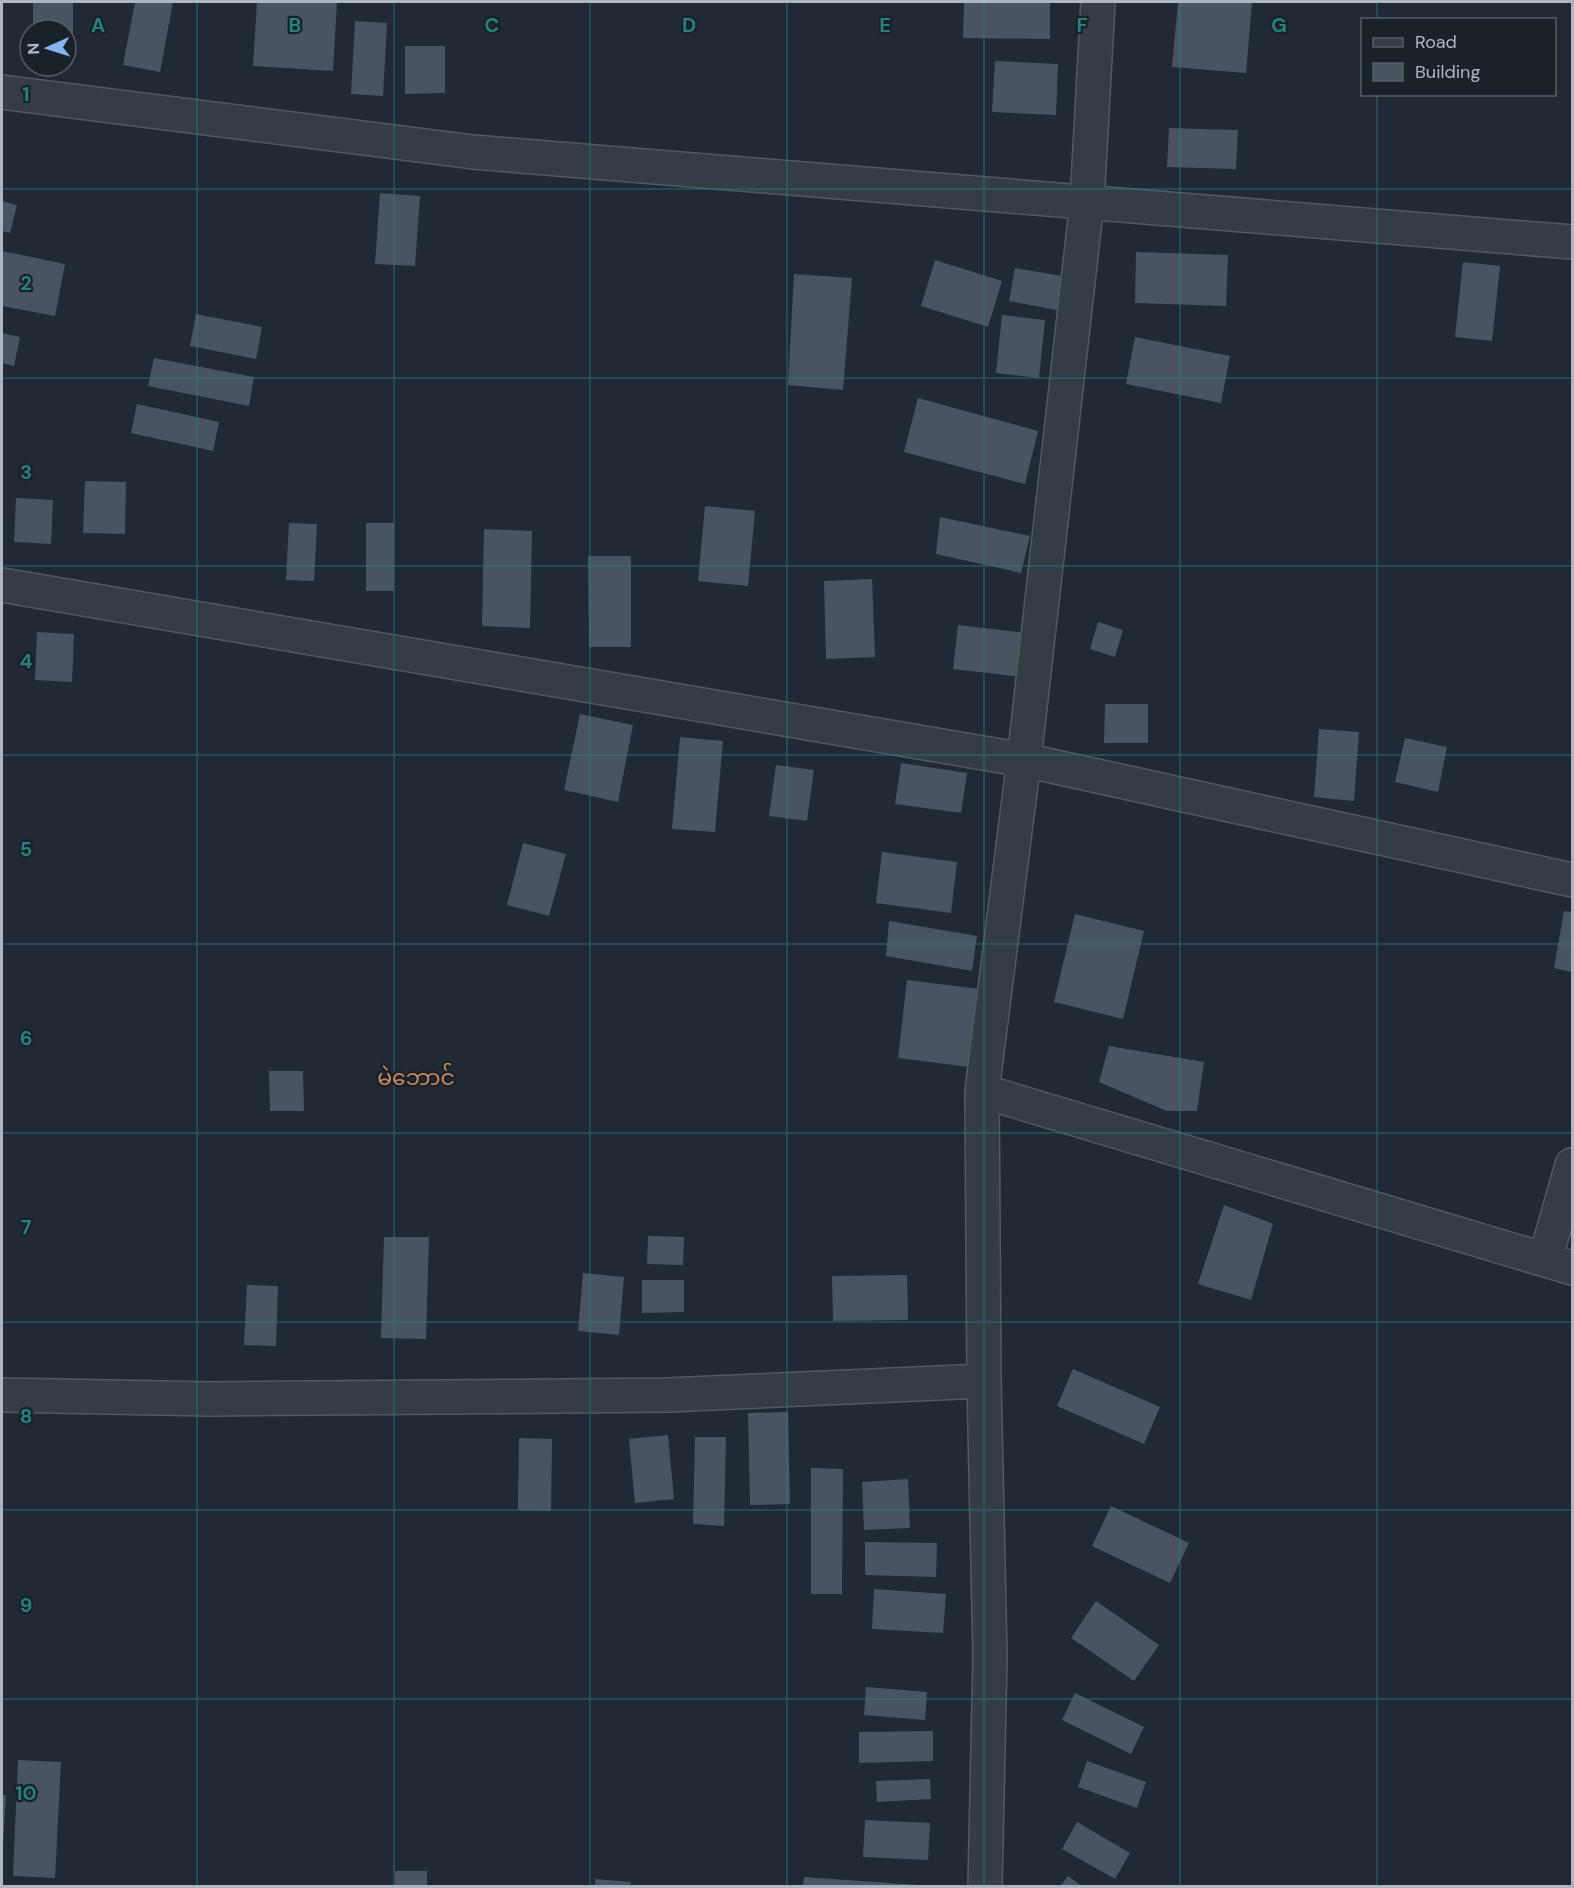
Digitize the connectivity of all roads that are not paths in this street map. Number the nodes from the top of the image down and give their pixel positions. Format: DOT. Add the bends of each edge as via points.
graph roads {
  1 [pos="1098,2"];
  2 [pos="2,92"];
  3 [pos="1087,202"];
  4 [pos="1572,242"];
  5 [pos="2,585"];
  6 [pos="1024,760"];
  7 [pos="1572,880"];
  8 [pos="982,1090"];
  9 [pos="1572,1165"];
  10 [pos="1559,1264"];
  11 [pos="984,1381"];
  12 [pos="2,1395"];
  13 [pos="985,1887"];
  1 -- 3 [label="street"];
  2 -- 3 [label="street" via="473,152"];
  3 -- 4 [label="street"];
  3 -- 6 [label="street"];
  5 -- 6 [label="street"];
  6 -- 7 [label="street"];
  6 -- 8 [label="street"];
  8 -- 10 [label="street"];
  8 -- 11 [label="street"];
  9 -- 10 [label="street"];
  11 -- 12 [label="street" via="667,1395 210,1399"];
  11 -- 13 [label="street" via="990,1656"];
}
